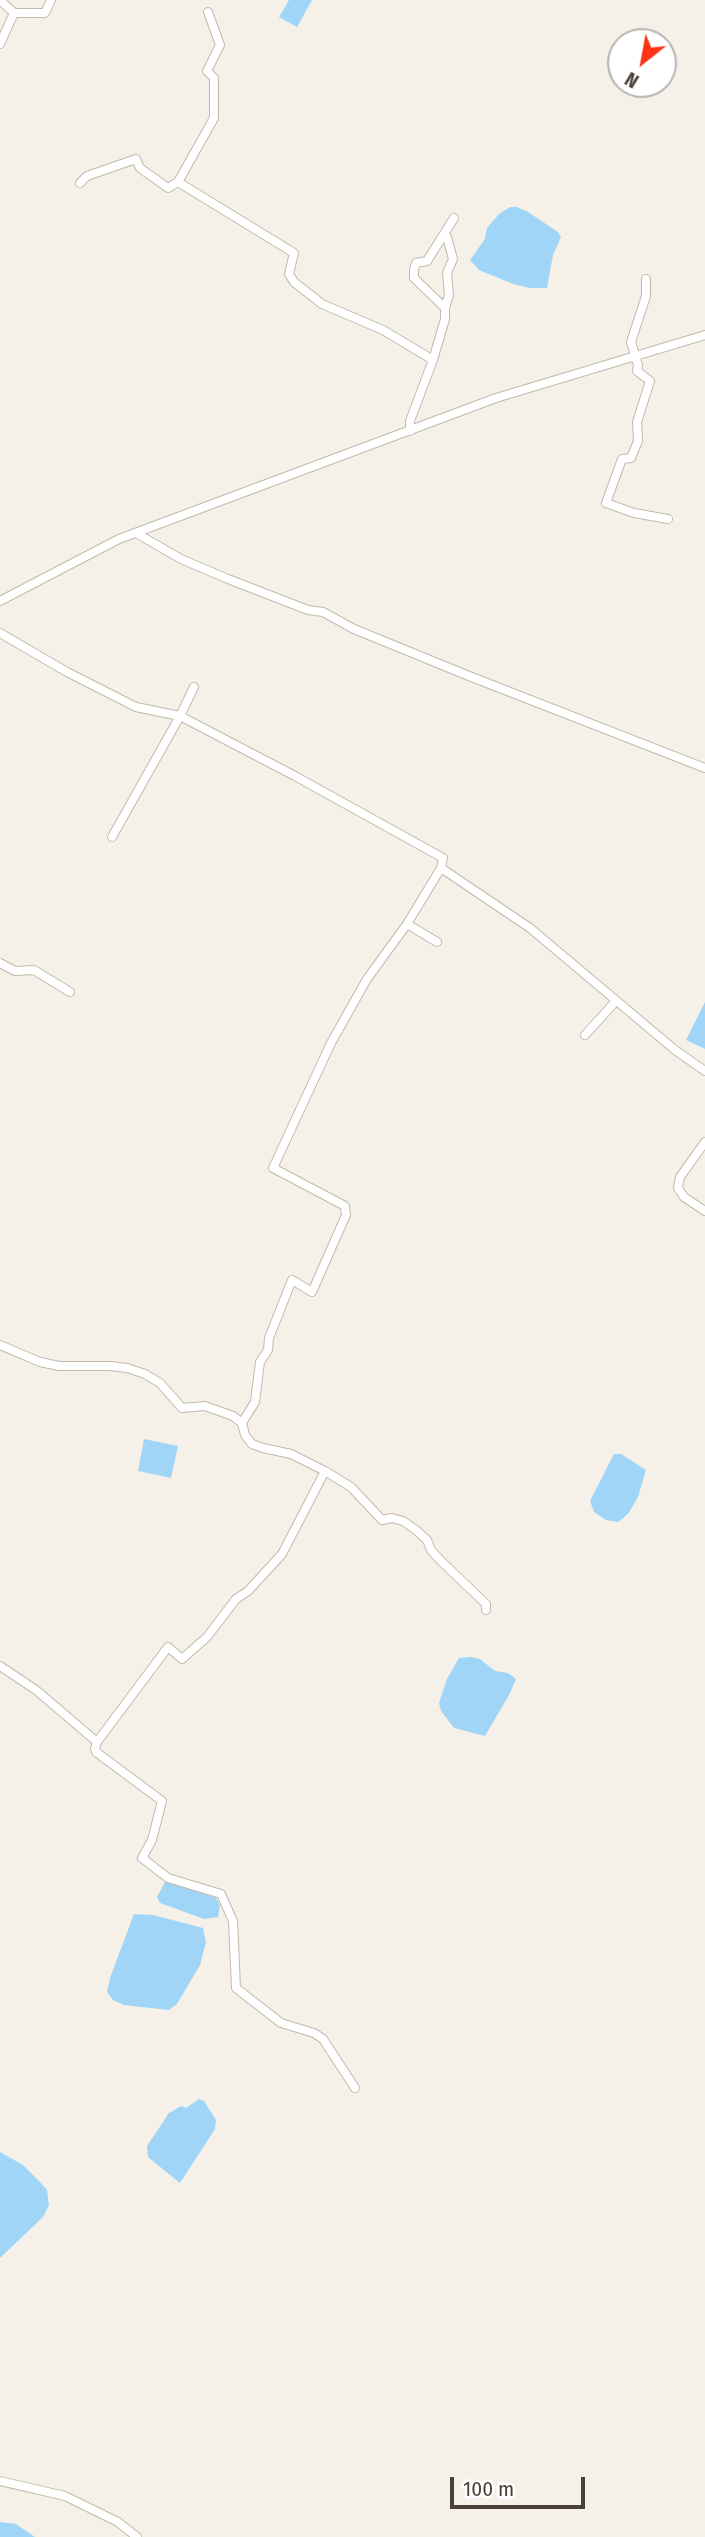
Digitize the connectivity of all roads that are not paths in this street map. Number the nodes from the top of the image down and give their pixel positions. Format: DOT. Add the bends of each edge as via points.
graph roads {
  1 [pos="51,0"];
  2 [pos="0,1"];
  3 [pos="208,12"];
  4 [pos="15,13"];
  5 [pos="0,44"];
  6 [pos="178,181"];
  7 [pos="80,183"];
  8 [pos="454,218"];
  9 [pos="444,236"];
  10 [pos="646,279"];
  11 [pos="444,308"];
  12 [pos="705,335"];
  13 [pos="636,356"];
  14 [pos="433,360"];
  15 [pos="410,431"];
  16 [pos="668,519"];
  17 [pos="136,533"];
  18 [pos="0,601"];
  19 [pos="0,633"];
  20 [pos="194,687"];
  21 [pos="180,716"];
  22 [pos="705,768"];
  23 [pos="112,837"];
  24 [pos="441,867"];
  25 [pos="407,924"];
  26 [pos="437,942"];
  27 [pos="0,963"];
  28 [pos="70,992"];
  29 [pos="616,1001"];
  30 [pos="585,1035"];
  31 [pos="705,1071"];
  32 [pos="705,1142"];
  33 [pos="705,1212"];
  34 [pos="0,1345"];
  35 [pos="242,1423"];
  36 [pos="325,1471"];
  37 [pos="486,1610"];
  38 [pos="0,1666"];
  39 [pos="97,1742"];
  40 [pos="355,2088"];
  41 [pos="0,2481"];
  42 [pos="138,2537"];
  1 -- 4 [label="street" via="45,13"];
  2 -- 4 [label="street"];
  3 -- 6 [label="street" via="220,45 206,71 214,78 214,118"];
  4 -- 5 [label="street"];
  6 -- 7 [label="street" via="168,188 140,168 136,159 87,176"];
  6 -- 14 [label="street" via="294,253 289,274 322,304 383,330"];
  8 -- 9 [label="street"];
  9 -- 11 [label="street" via="453,259"];
  9 -- 11 [label="street" via="427,261 416,263 414,278"];
  10 -- 13 [label="street" via="646,296 631,342"];
  11 -- 14 [label="street"];
  12 -- 13 [label="street"];
  13 -- 15 [label="street" via="496,398"];
  13 -- 16 [label="street" via="637,371 650,381 637,422 638,440 631,458 622,459 606,503"];
  14 -- 15 [label="street"];
  15 -- 17 [label="street"];
  17 -- 18 [label="street"];
  17 -- 22 [label="street" via="228,579 323,612 458,672"];
  19 -- 21 [label="street" via="136,707"];
  20 -- 21 [label="street"];
  21 -- 23 [label="street"];
  21 -- 24 [label="street" via="443,858"];
  24 -- 25 [label="street"];
  24 -- 29 [label="street" via="530,928"];
  25 -- 26 [label="street"];
  25 -- 35 [label="street" via="367,979 331,1042 273,1168 345,1206 346,1215 312,1292 292,1280 260,1362 255,1402"];
  27 -- 28 [label="street" via="15,971 34,970"];
  29 -- 30 [label="street"];
  29 -- 31 [label="street"];
  32 -- 33 [label="street" via="680,1177 678,1188"];
  34 -- 35 [label="street" via="60,1366 110,1366 145,1374 160,1383 182,1408 205,1406"];
  35 -- 36 [label="street" via="253,1444 291,1454"];
  36 -- 37 [label="street" via="351,1487 382,1520 404,1521 416,1530 440,1562 486,1604"];
  36 -- 39 [label="street" via="282,1554 182,1659 168,1647"];
  38 -- 39 [label="street"];
  39 -- 40 [label="street" via="96,1752 162,1801 142,1858 168,1878 221,1894 233,1921 236,1988 281,2023 323,2039"];
  41 -- 42 [label="street" via="65,2496"];
}
